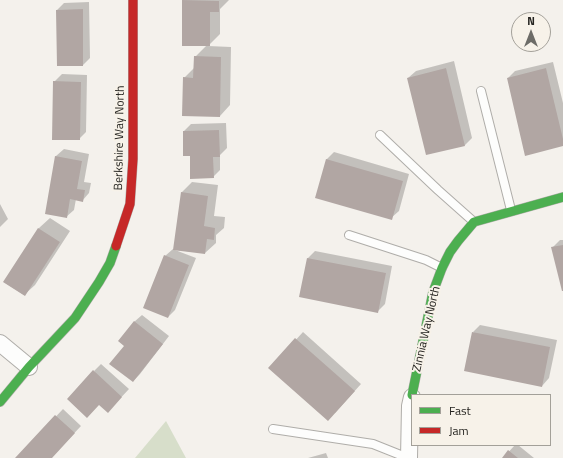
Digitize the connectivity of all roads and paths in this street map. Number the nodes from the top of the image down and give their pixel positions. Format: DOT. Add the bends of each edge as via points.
graph roads {
  1 [pos="133,0"];
  2 [pos="481,91"];
  3 [pos="380,135"];
  4 [pos="563,197"];
  5 [pos="512,211"];
  6 [pos="474,222"];
  7 [pos="349,235"];
  8 [pos="442,268"];
  9 [pos="0,343"];
  10 [pos="29,368"];
  11 [pos="412,394"];
  12 [pos="411,401"];
  13 [pos="0,402"];
  14 [pos="273,429"];
  15 [pos="408,458"];
  1 -- 10 [label="street, Berkshire Way North" via="133,159 130,204 110,263 99,282 75,318"];
  2 -- 5 [label="lane"];
  3 -- 6 [label="lane"];
  4 -- 5 [label="street"];
  5 -- 6 [label="street"];
  6 -- 8 [label="street, Zinnia Way North" via="450,252"];
  7 -- 8 [label="lane" via="426,260"];
  8 -- 11 [label="street, Zinnia Way North" via="433,292"];
  9 -- 10 [label="street"];
  10 -- 13 [label="street, Berkshire Way North"];
  12 -- 15 [label="street, Zinnia Way North"];
  14 -- 15 [label="lane" via="373,444"];
}
